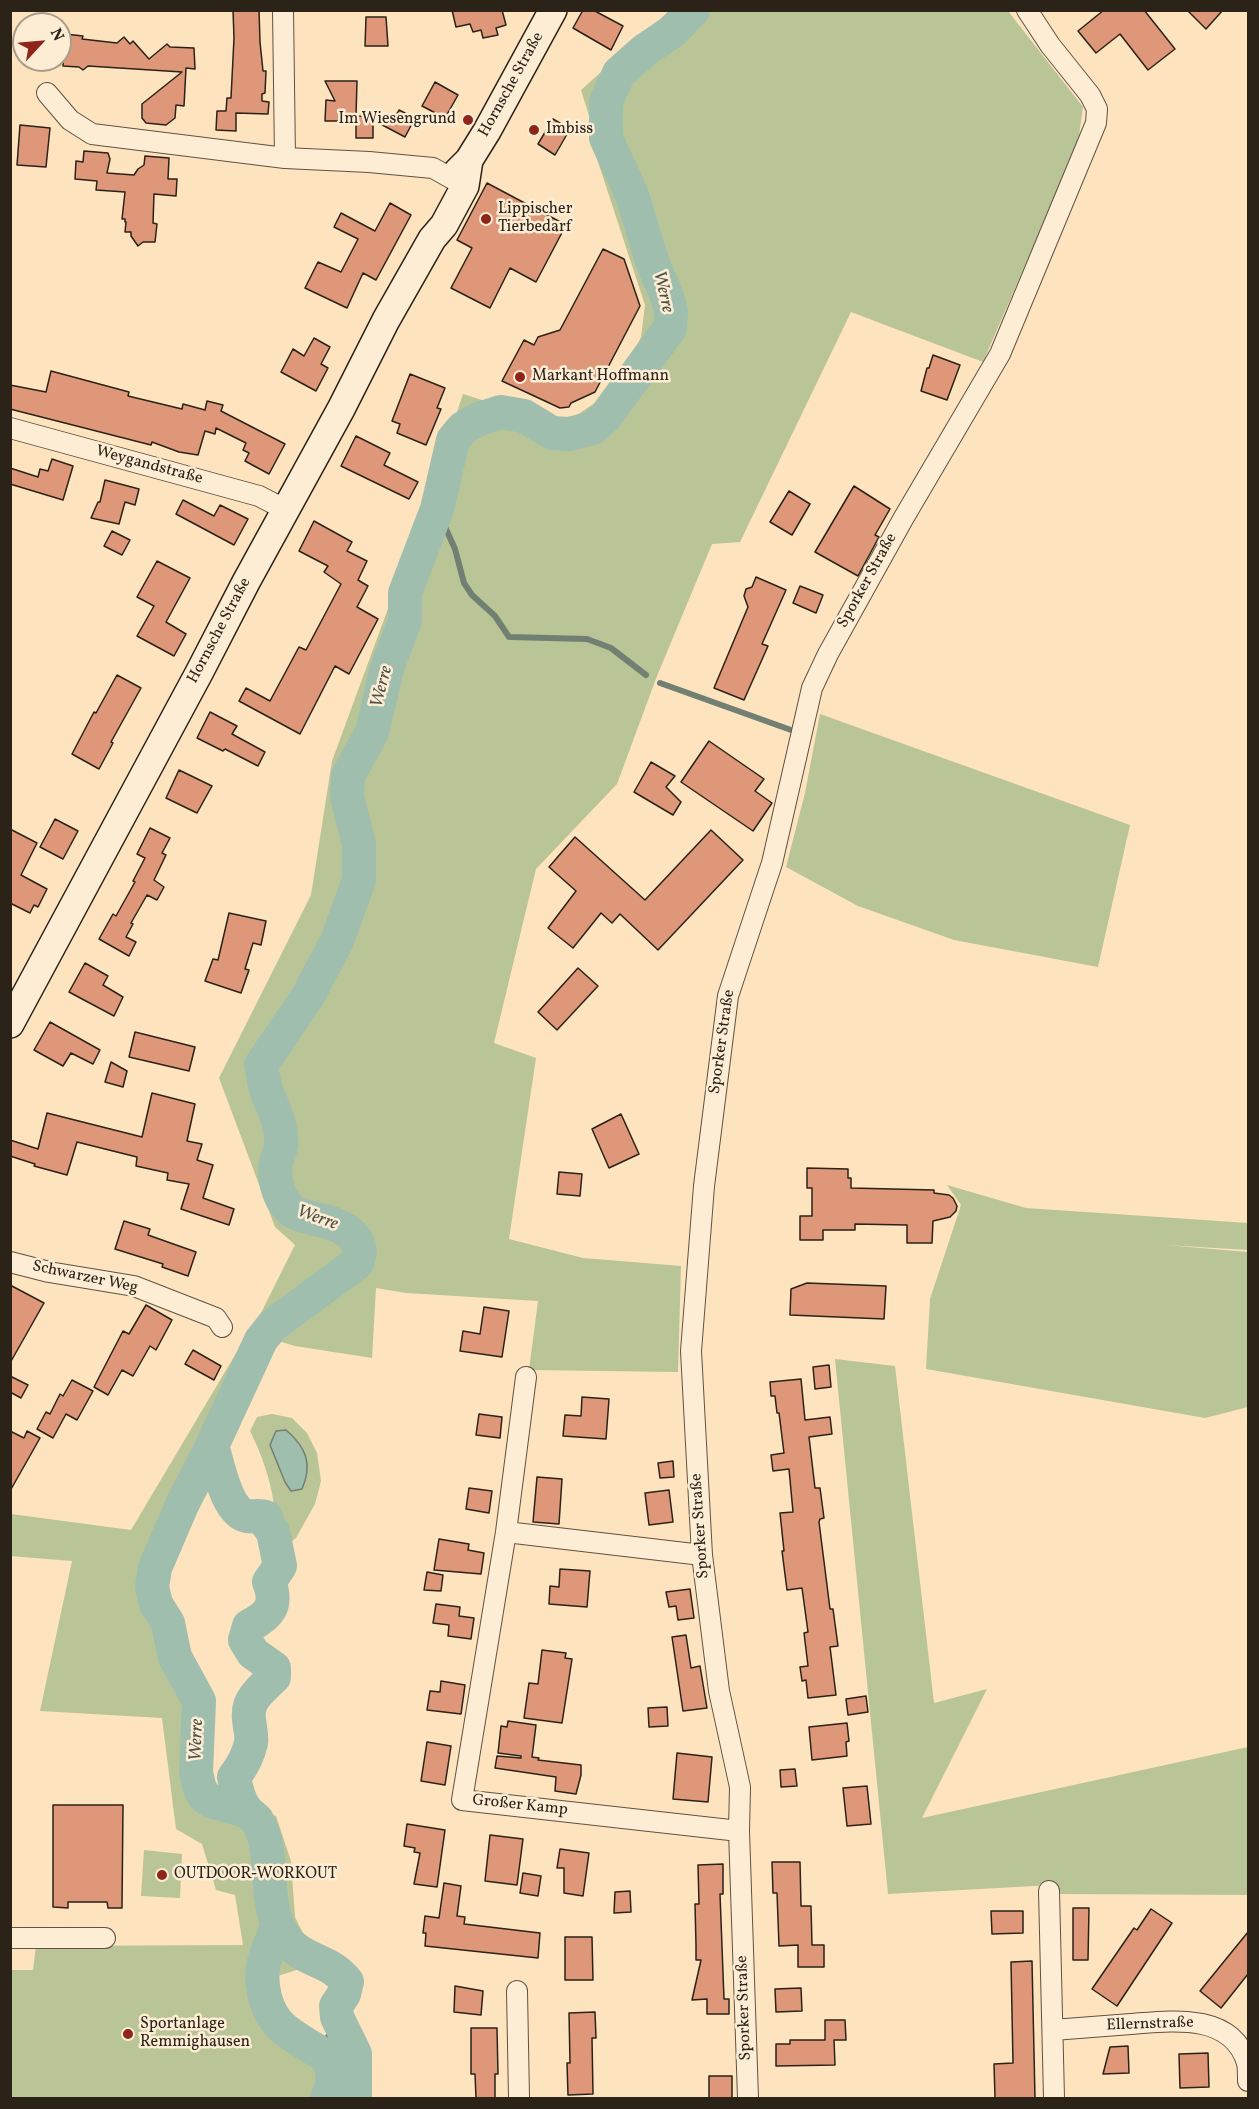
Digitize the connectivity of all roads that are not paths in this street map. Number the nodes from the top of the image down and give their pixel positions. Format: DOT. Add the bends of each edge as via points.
graph roads {
  1 [pos="283,10"];
  2 [pos="553,10"];
  3 [pos="1027,10"];
  4 [pos="47,93"];
  5 [pos="285,158"];
  6 [pos="462,174"];
  7 [pos="10,428"];
  8 [pos="286,510"];
  9 [pos="10,1024"];
  10 [pos="10,1262"];
  11 [pos="222,1327"];
  12 [pos="526,1377"];
  13 [pos="506,1532"];
  14 [pos="702,1555"];
  15 [pos="739,1831"];
  16 [pos="1049,1892"];
  17 [pos="10,1938"];
  18 [pos="105,1938"];
  19 [pos="517,1991"];
  20 [pos="1053,2030"];
  21 [pos="1248,2081"];
  22 [pos="519,2098"];
  23 [pos="748,2098"];
  24 [pos="1054,2098"];
  1 -- 5 [label="street"];
  2 -- 6 [label="main road, Hornsche Straße"];
  3 -- 14 [label="street, Sporker Straße" via="1090,95 1097,109 1096,123 1000,354 897,529 812,687 772,863 736,967 725,1018 704,1186 692,1351"];
  4 -- 5 [label="street" via="70,120 92,134"];
  5 -- 6 [label="street" via="369,162"];
  6 -- 8 [label="main road, Hornsche Straße" via="444,225 386,320"];
  7 -- 8 [label="street, Weygandstraße" via="259,496"];
  8 -- 9 [label="main road, Hornsche Straße"];
  10 -- 11 [label="street, Schwarzer Weg" via="134,1286 216,1318"];
  12 -- 13 [label="street, Großer Kamp"];
  13 -- 14 [label="street"];
  13 -- 15 [label="street, Großer Kamp" via="462,1800"];
  14 -- 15 [label="street, Sporker Straße" via="720,1691 740,1787"];
  15 -- 23 [label="street, Sporker Straße"];
  16 -- 20 [label="street"];
  17 -- 18 [label="street"];
  19 -- 22 [label="street"];
  20 -- 21 [label="street, Ellernstraße" via="1177,2021 1206,2024 1224,2032 1237,2044 1247,2062"];
  20 -- 24 [label="street"];
}
